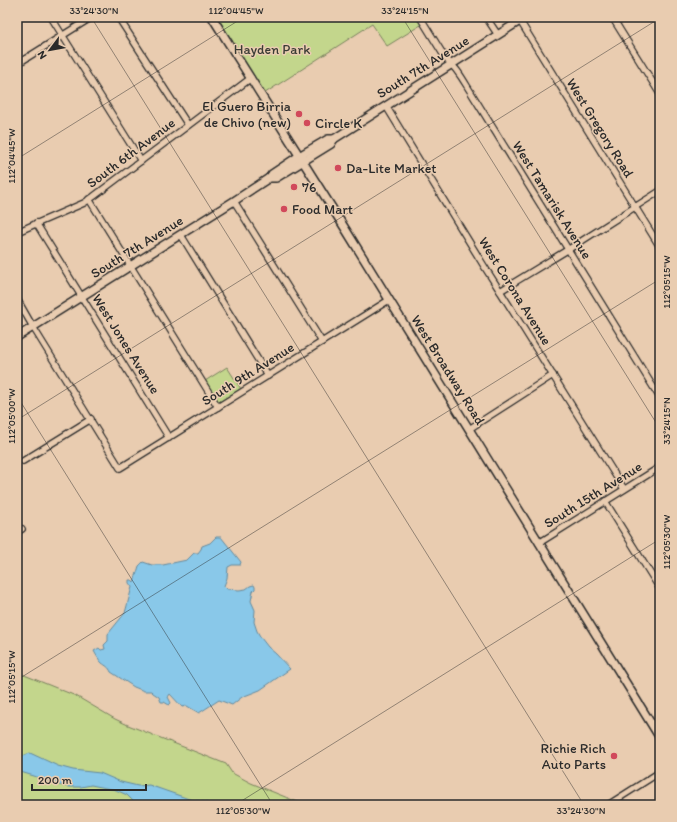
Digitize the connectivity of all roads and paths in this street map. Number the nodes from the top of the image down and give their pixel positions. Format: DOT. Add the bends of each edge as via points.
graph roads {
  1 [pos="51,17"];
  2 [pos="92,17"];
  3 [pos="118,17"];
  4 [pos="212,17"];
  5 [pos="420,17"];
  6 [pos="486,17"];
  7 [pos="612,17"];
  8 [pos="523,19"];
  9 [pos="498,35"];
  10 [pos="63,36"];
  11 [pos="17,64"];
  12 [pos="452,64"];
  13 [pos="251,78"];
  14 [pos="660,94"];
  15 [pos="386,106"];
  16 [pos="188,125"];
  17 [pos="301,159"];
  18 [pos="141,161"];
  19 [pos="660,191"];
  20 [pos="89,200"];
  21 [pos="234,201"];
  22 [pos="635,207"];
  23 [pos="36,223"];
  24 [pos="17,232"];
  25 [pos="182,235"];
  26 [pos="660,247"];
  27 [pos="569,249"];
  28 [pos="130,267"];
  29 [pos="500,291"];
  30 [pos="82,297"];
  31 [pos="17,299"];
  32 [pos="389,300"];
  33 [pos="33,327"];
  34 [pos="17,337"];
  35 [pos="322,342"];
  36 [pos="553,375"];
  37 [pos="268,376"];
  38 [pos="660,398"];
  39 [pos="218,407"];
  40 [pos="90,419"];
  41 [pos="469,429"];
  42 [pos="169,438"];
  43 [pos="23,461"];
  44 [pos="660,467"];
  45 [pos="624,489"];
  46 [pos="605,501"];
  47 [pos="539,543"];
  48 [pos="660,589"];
  49 [pos="660,738"];
  50 [pos="660,772"];
  51 [pos="608,805"];
  1 -- 10 [label="street"];
  2 -- 10 [label="street"];
  3 -- 16 [label="street"];
  4 -- 13 [label="main road, West Broadway Road"];
  5 -- 12 [label="street, West Tamarisk Avenue" via="446,59"];
  6 -- 9 [label="street"];
  7 -- 14 [label="street"];
  8 -- 9 [label="main road, South 7th Avenue"];
  8 -- 22 [label="street, West Gregory Road"];
  9 -- 12 [label="main road, South 7th Avenue"];
  10 -- 11 [label="street"];
  10 -- 18 [label="street"];
  12 -- 15 [label="main road, South 7th Avenue"];
  12 -- 27 [label="street, West Tamarisk Avenue"];
  13 -- 16 [label="street, South 6th Avenue"];
  13 -- 17 [label="main road, West Broadway Road"];
  15 -- 17 [label="main road, South 7th Avenue" via="334,139 331,144"];
  15 -- 29 [label="street, West Corona Avenue"];
  16 -- 18 [label="street, South 6th Avenue"];
  17 -- 21 [label="main road, South 7th Avenue" via="276,178 269,178"];
  17 -- 32 [label="main road, West Broadway Road"];
  18 -- 20 [label="street, South 6th Avenue"];
  19 -- 22 [label="street"];
  20 -- 23 [label="street, South 6th Avenue"];
  20 -- 28 [label="street"];
  21 -- 25 [label="main road, South 7th Avenue"];
  21 -- 35 [label="street"];
  22 -- 26 [label="street, West Gregory Road"];
  22 -- 27 [label="street"];
  23 -- 24 [label="street, South 6th Avenue"];
  23 -- 30 [label="street, West Jones Avenue"];
  25 -- 28 [label="main road, South 7th Avenue"];
  25 -- 37 [label="street"];
  27 -- 29 [label="street"];
  27 -- 38 [label="street, West Tamarisk Avenue"];
  28 -- 30 [label="main road, South 7th Avenue"];
  28 -- 39 [label="street"];
  29 -- 36 [label="street, West Corona Avenue"];
  30 -- 33 [label="main road, South 7th Avenue"];
  30 -- 42 [label="street, West Jones Avenue"];
  31 -- 33 [label="street"];
  32 -- 35 [label="street, South 9th Avenue"];
  32 -- 41 [label="main road, West Broadway Road"];
  33 -- 34 [label="main road, South 7th Avenue"];
  33 -- 40 [label="street"];
  35 -- 37 [label="street, South 9th Avenue"];
  36 -- 41 [label="street"];
  36 -- 45 [label="street, West Corona Avenue"];
  37 -- 39 [label="street, South 9th Avenue"];
  39 -- 42 [label="street, South 9th Avenue"];
  40 -- 42 [label="street, South 9th Avenue" via="120,468"];
  40 -- 43 [label="street"];
  41 -- 47 [label="main road, West Broadway Road"];
  44 -- 45 [label="street, South 15th Avenue"];
  45 -- 46 [label="street, South 15th Avenue"];
  46 -- 47 [label="street, South 15th Avenue"];
  46 -- 48 [label="street"];
  47 -- 49 [label="main road, West Broadway Road"];
  50 -- 51 [label="street"];
}
